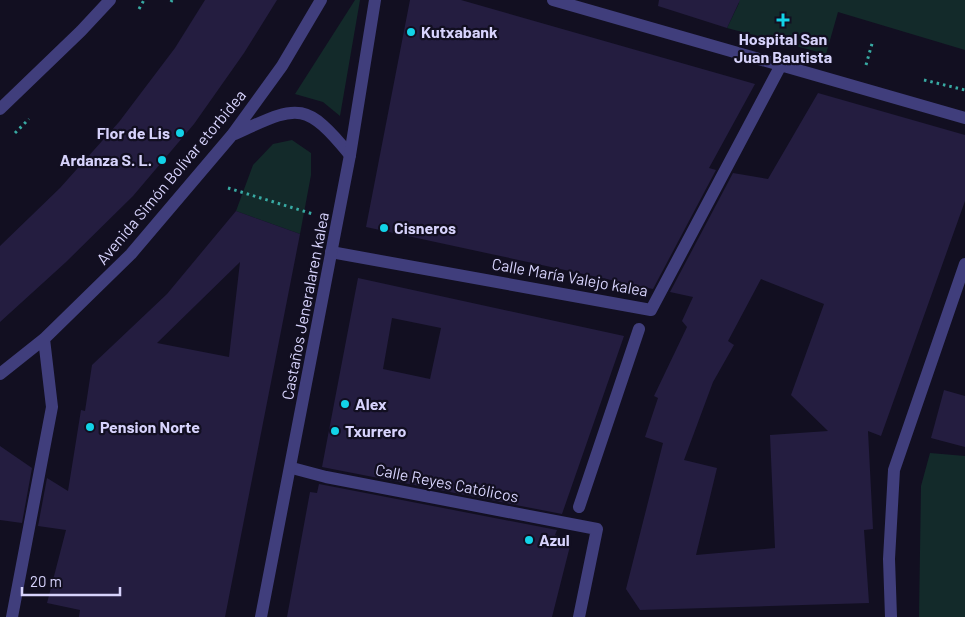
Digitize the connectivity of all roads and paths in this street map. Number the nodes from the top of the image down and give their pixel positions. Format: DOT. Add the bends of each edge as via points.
graph roads {
  1 [pos="110,0"];
  2 [pos="144,0"];
  3 [pos="321,0"];
  4 [pos="375,0"];
  5 [pos="552,0"];
  6 [pos="139,9"];
  7 [pos="873,40"];
  8 [pos="781,65"];
  9 [pos="866,65"];
  10 [pos="0,109"];
  11 [pos="965,118"];
  12 [pos="29,119"];
  13 [pos="15,133"];
  14 [pos="232,135"];
  15 [pos="350,155"];
  16 [pos="228,188"];
  17 [pos="313,214"];
  18 [pos="331,252"];
  19 [pos="965,264"];
  20 [pos="639,329"];
  21 [pos="44,339"];
  22 [pos="0,374"];
  23 [pos="292,468"];
  24 [pos="579,507"];
  25 [pos="12,617"];
  26 [pos="261,617"];
  27 [pos="579,617"];
  28 [pos="891,617"];
  1 -- 10 [label="street"];
  2 -- 6 [label="path"];
  3 -- 14 [label="street, Avenida Simón Bolívar etorbidea" via="282,66"];
  4 -- 15 [label="street, Castaños Jeneralaren kalea"];
  5 -- 8 [label="street"];
  7 -- 9 [label="path"];
  8 -- 11 [label="street"];
  8 -- 18 [label="street, Calle María Valejo kalea" via="651,310"];
  12 -- 13 [label="path"];
  14 -- 15 [label="street" via="272,117 295,111 311,115"];
  14 -- 21 [label="street, Avenida Simón Bolívar etorbidea" via="131,254"];
  15 -- 18 [label="street, Castaños Jeneralaren kalea"];
  16 -- 17 [label="path"];
  18 -- 23 [label="street, Castaños Jeneralaren kalea"];
  19 -- 28 [label="street" via="894,470 889,559"];
  20 -- 24 [label="street"];
  21 -- 22 [label="street, Avenida Simón Bolívar etorbidea"];
  21 -- 25 [label="street" via="52,406"];
  23 -- 26 [label="street, Castaños Jeneralaren kalea"];
  23 -- 27 [label="street, Calle Reyes Católicos" via="598,529"];
}
